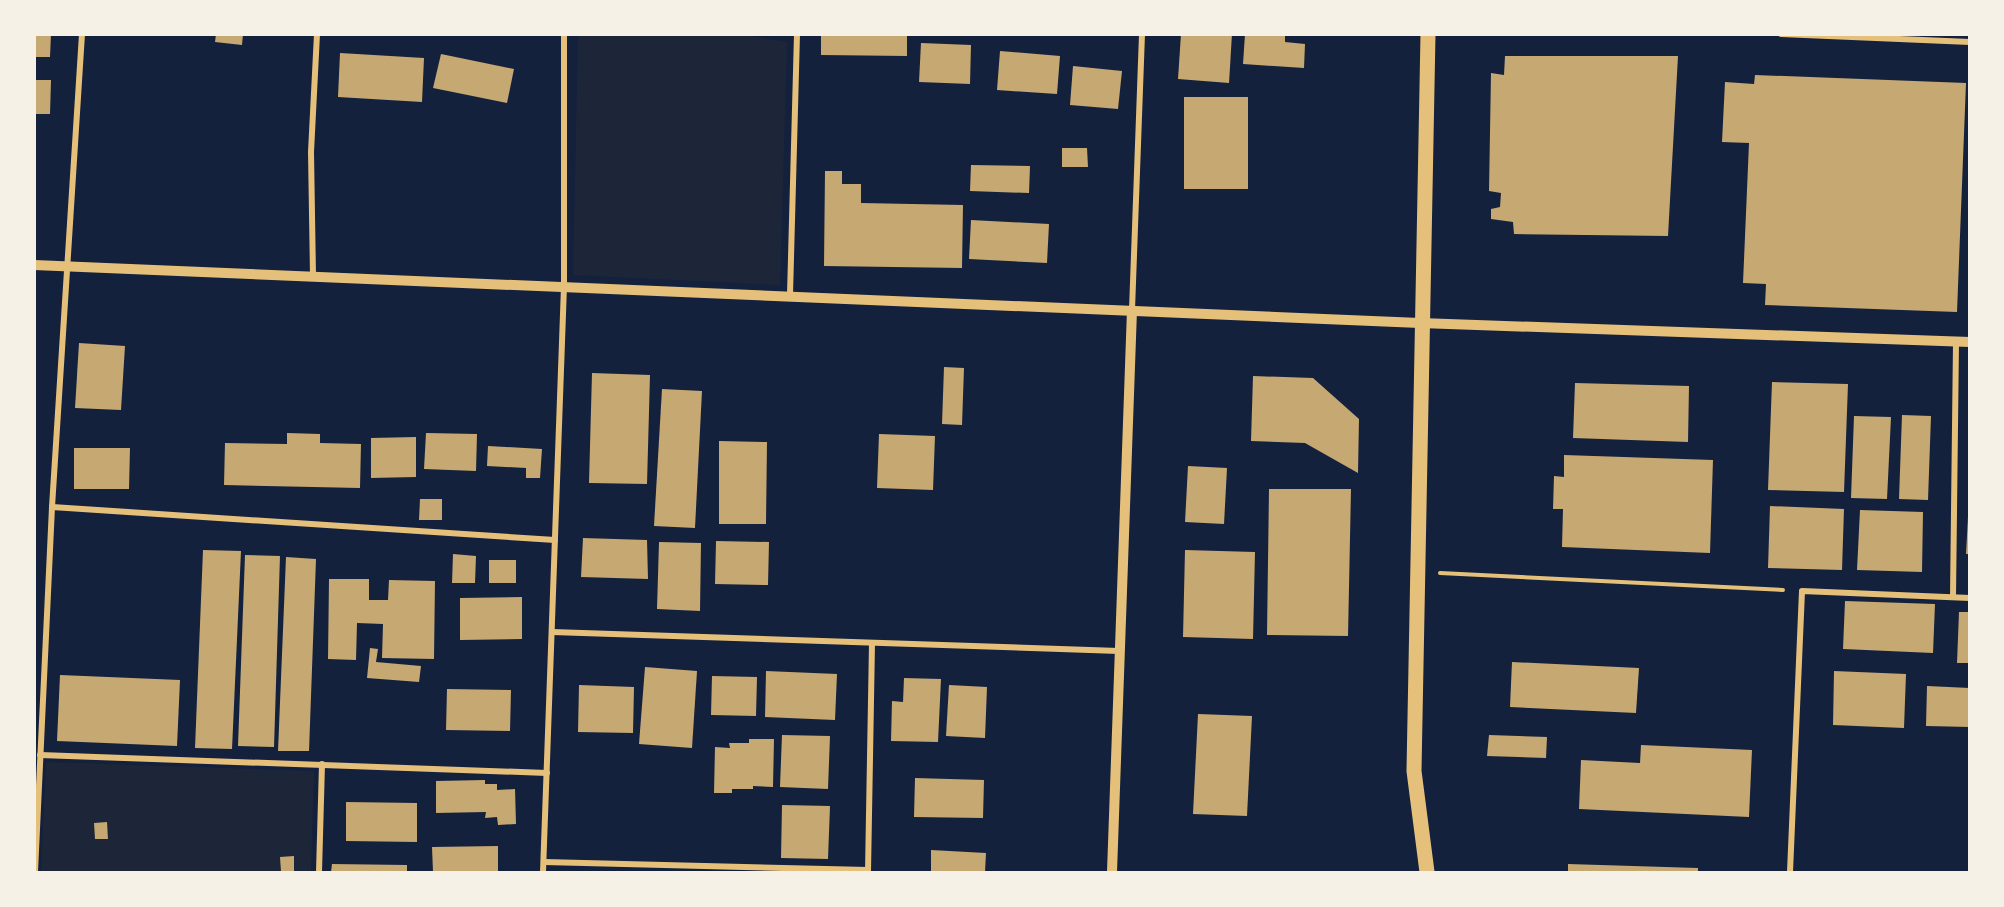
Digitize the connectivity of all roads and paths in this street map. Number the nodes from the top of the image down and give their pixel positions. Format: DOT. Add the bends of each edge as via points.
graph roads {
  1 [pos="82,34"];
  2 [pos="316,34"];
  3 [pos="564,34"];
  4 [pos="797,34"];
  5 [pos="1142,34"];
  6 [pos="1428,34"];
  7 [pos="1781,34"];
  8 [pos="1970,42"];
  9 [pos="34,265"];
  10 [pos="67,266"];
  11 [pos="313,276"];
  12 [pos="564,286"];
  13 [pos="790,296"];
  14 [pos="1132,310"];
  15 [pos="1420,323"];
  16 [pos="1956,342"];
  17 [pos="1970,342"];
  18 [pos="52,507"];
  19 [pos="555,540"];
  20 [pos="1418,572"];
  21 [pos="1802,591"];
  22 [pos="1953,597"];
  23 [pos="1970,598"];
  24 [pos="552,632"];
  25 [pos="872,643"];
  26 [pos="1119,651"];
  27 [pos="40,755"];
  28 [pos="322,764"];
  29 [pos="547,773"];
  30 [pos="544,862"];
  31 [pos="868,871"];
  32 [pos="35,873"];
  33 [pos="319,873"];
  34 [pos="543,873"];
  35 [pos="1112,873"];
  36 [pos="1427,873"];
  37 [pos="1790,873"];
  1 -- 10 [label="street"];
  2 -- 11 [label="street" via="311,152"];
  3 -- 12 [label="street"];
  4 -- 13 [label="street"];
  5 -- 14 [label="street"];
  6 -- 15 [label="main road"];
  7 -- 8 [label="street"];
  9 -- 10 [label="street"];
  10 -- 11 [label="street"];
  10 -- 18 [label="street"];
  11 -- 12 [label="street"];
  12 -- 13 [label="street"];
  12 -- 19 [label="street"];
  13 -- 14 [label="street"];
  14 -- 15 [label="street"];
  14 -- 26 [label="street"];
  15 -- 16 [label="street"];
  15 -- 20 [label="main road"];
  16 -- 17 [label="street"];
  16 -- 22 [label="street"];
  18 -- 19 [label="street"];
  18 -- 27 [label="street"];
  19 -- 24 [label="street"];
  20 -- 21 [label="path"];
  20 -- 36 [label="main road" via="1414,771"];
  21 -- 22 [label="street"];
  21 -- 37 [label="street"];
  22 -- 23 [label="street"];
  24 -- 25 [label="street"];
  24 -- 29 [label="street"];
  25 -- 26 [label="street"];
  25 -- 31 [label="street"];
  26 -- 35 [label="street"];
  27 -- 28 [label="street"];
  27 -- 32 [label="street"];
  28 -- 29 [label="street"];
  28 -- 33 [label="street"];
  29 -- 30 [label="street"];
  30 -- 31 [label="street"];
  30 -- 34 [label="street"];
}
